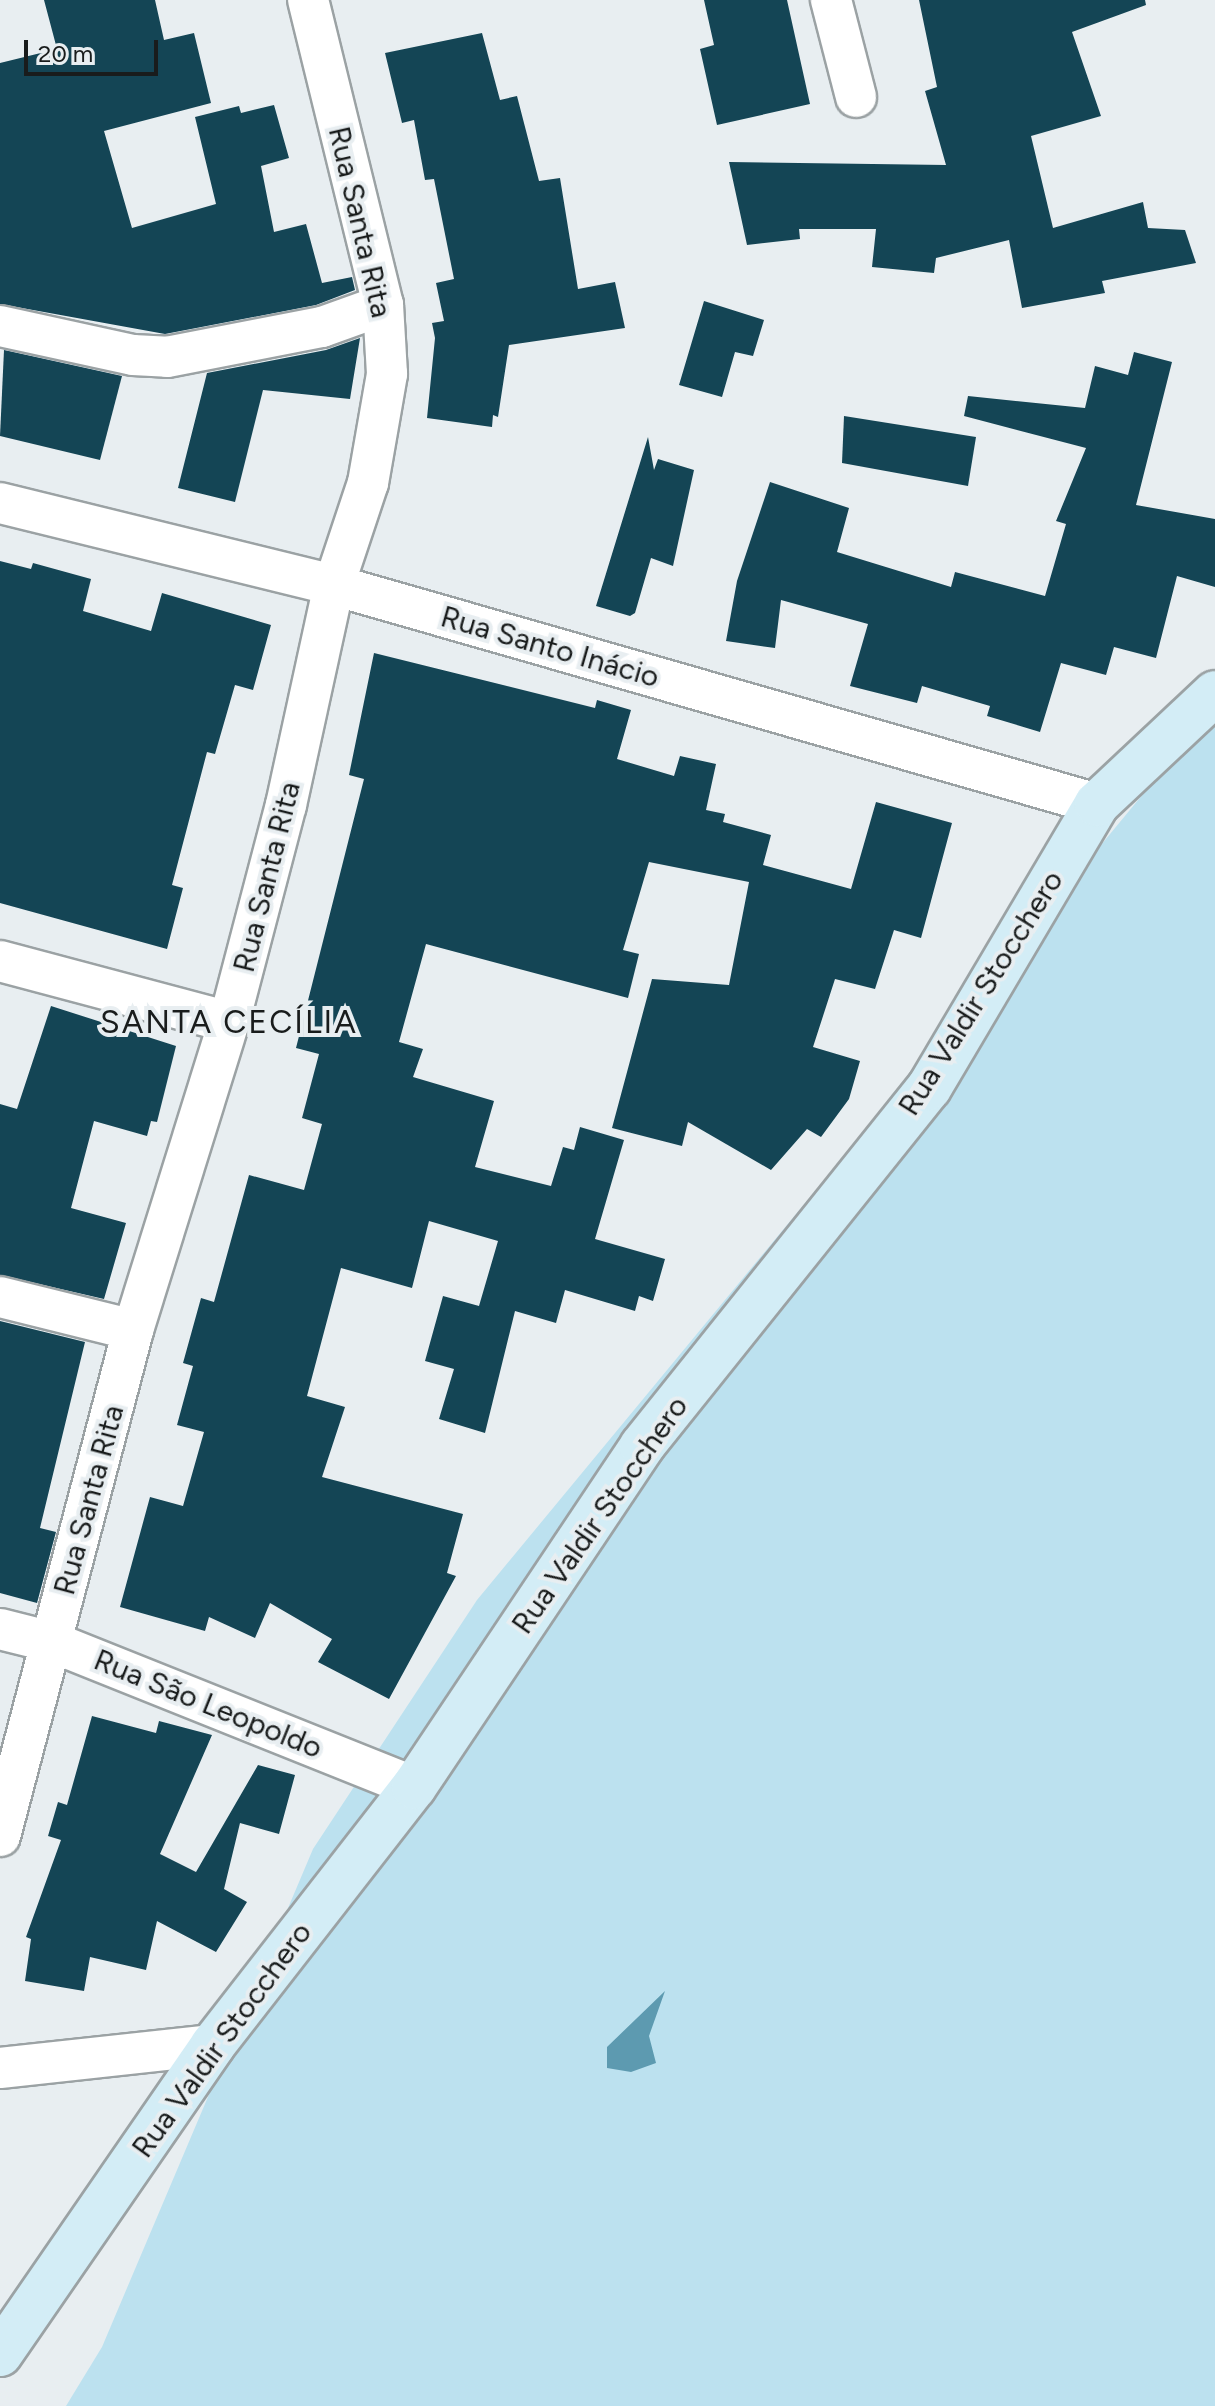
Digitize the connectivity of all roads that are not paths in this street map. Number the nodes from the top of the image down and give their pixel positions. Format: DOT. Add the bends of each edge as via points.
graph roads {
  1 [pos="308,0"];
  2 [pos="831,0"];
  3 [pos="856,97"];
  4 [pos="383,305"];
  5 [pos="0,326"];
  6 [pos="0,503"];
  7 [pos="334,585"];
  8 [pos="1215,693"];
  9 [pos="1097,804"];
  10 [pos="0,961"];
  11 [pos="229,1022"];
  12 [pos="0,1297"];
  13 [pos="133,1330"];
  14 [pos="0,1629"];
  15 [pos="52,1642"];
  16 [pos="414,1787"];
  17 [pos="0,1836"];
  18 [pos="213,2045"];
  19 [pos="0,2068"];
  20 [pos="0,2354"];
  1 -- 4 [label="street, Rua Santa Rita"];
  2 -- 3 [label="street"];
  4 -- 5 [label="street" via="322,327 167,357 133,355"];
  4 -- 7 [label="street, Rua Santa Rita" via="387,374 382,405 368,483"];
  6 -- 7 [label="street, Rua Santo Inácio"];
  7 -- 9 [label="street, Rua Santo Inácio"];
  7 -- 11 [label="street, Rua Santa Rita" via="286,805"];
  8 -- 9 [label="main road, Rua Valdir Stocchero"];
  9 -- 16 [label="main road, Rua Valdir Stocchero" via="929,1088 642,1446"];
  10 -- 11 [label="street"];
  11 -- 13 [label="street, Rua Santa Rita"];
  12 -- 13 [label="street"];
  13 -- 15 [label="street, Rua Santa Rita"];
  14 -- 15 [label="street, Rua São Leopoldo"];
  15 -- 16 [label="street, Rua São Leopoldo"];
  15 -- 17 [label="street, Rua Santa Rita"];
  16 -- 18 [label="main road, Rua Valdir Stocchero"];
  18 -- 19 [label="street"];
  18 -- 20 [label="main road, Rua Valdir Stocchero"];
}
